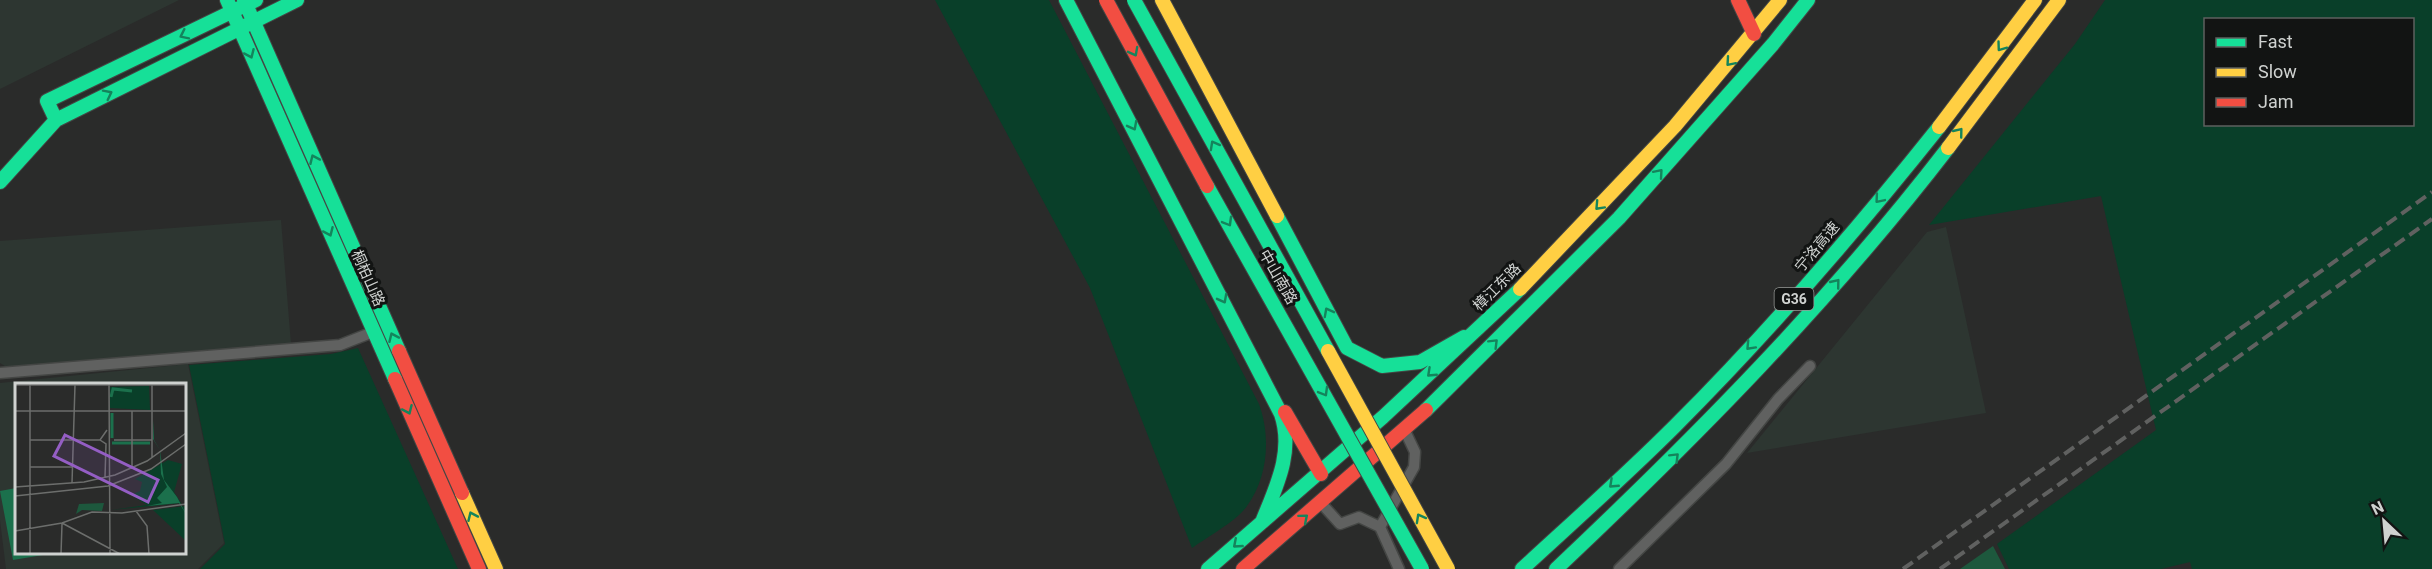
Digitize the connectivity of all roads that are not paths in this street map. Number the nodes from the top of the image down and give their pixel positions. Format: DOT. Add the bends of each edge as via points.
graph roads {
  1 [pos="297,0"];
  2 [pos="1066,0"];
  3 [pos="1106,0"];
  4 [pos="1134,0"];
  5 [pos="1162,0"];
  6 [pos="1738,0"];
  7 [pos="1780,0"];
  8 [pos="1808,0"];
  9 [pos="2036,0"];
  10 [pos="2059,0"];
  11 [pos="248,2"];
  12 [pos="229,6"];
  13 [pos="253,21"];
  14 [pos="239,28"];
  15 [pos="1754,34"];
  16 [pos="56,120"];
  17 [pos="0,182"];
  18 [pos="1477,330"];
  19 [pos="373,332"];
  20 [pos="1810,366"];
  21 [pos="0,374"];
  22 [pos="1272,392"];
  23 [pos="1405,431"];
  24 [pos="1321,474"];
  25 [pos="1321,503"];
  26 [pos="1262,522"];
  27 [pos="1380,527"];
  28 [pos="479,569"];
  29 [pos="496,569"];
  30 [pos="1208,569"];
  31 [pos="1243,569"];
  32 [pos="1399,569"];
  33 [pos="1422,569"];
  34 [pos="1448,569"];
  35 [pos="1522,569"];
  36 [pos="1556,569"];
  37 [pos="1619,569"];
  1 -- 13 [label="main road"];
  2 -- 22 [label="main road, one-way"];
  3 -- 33 [label="main road, 中山南路, one-way, bridge"];
  34 -- 4 [label="main road, 中山南路, one-way, bridge"];
  18 -- 5 [label="main road, one-way" via="1420,362 1382,366 1347,348"];
  6 -- 15 [label="main road"];
  7 -- 15 [label="main road, 樟江东路"];
  23 -- 8 [label="main road, one-way" via="1619,218"];
  9 -- 35 [label="main road, 宁洛高速 / G36, one-way" via="1967,94 1804,288 1674,426"];
  36 -- 10 [label="main road, G36, one-way" via="1677,455 1824,298 1992,91"];
  11 -- 12 [label="main road"];
  11 -- 13 [label="main road, 桐柏山路"];
  12 -- 14 [label="main road, 桐柏山路"];
  12 -- 16 [label="main road, one-way" via="47,101"];
  13 -- 14 [label="main road"];
  29 -- 13 [label="main road, 桐柏山路, one-way"];
  16 -- 14 [label="main road, one-way"];
  14 -- 19 [label="main road, 桐柏山路, one-way"];
  15 -- 18 [label="main road, 樟江东路, one-way" via="1657,145"];
  16 -- 17 [label="main road"];
  18 -- 24 [label="main road, 樟江东路, one-way"];
  19 -- 21 [label="street" via="340,345"];
  19 -- 28 [label="main road, 桐柏山路, one-way"];
  20 -- 37 [label="street" via="1726,464"];
  22 -- 24 [label="main road"];
  22 -- 26 [label="main road" via="1286,428 1286,446 1279,480"];
  23 -- 25 [label="main road"];
  23 -- 27 [label="street" via="1415,452 1414,467"];
  24 -- 26 [label="main road, 樟江东路"];
  25 -- 27 [label="street" via="1340,524 1359,517"];
  31 -- 25 [label="main road, one-way"];
  26 -- 30 [label="main road, 樟江东路, one-way"];
  27 -- 32 [label="street"];
}
